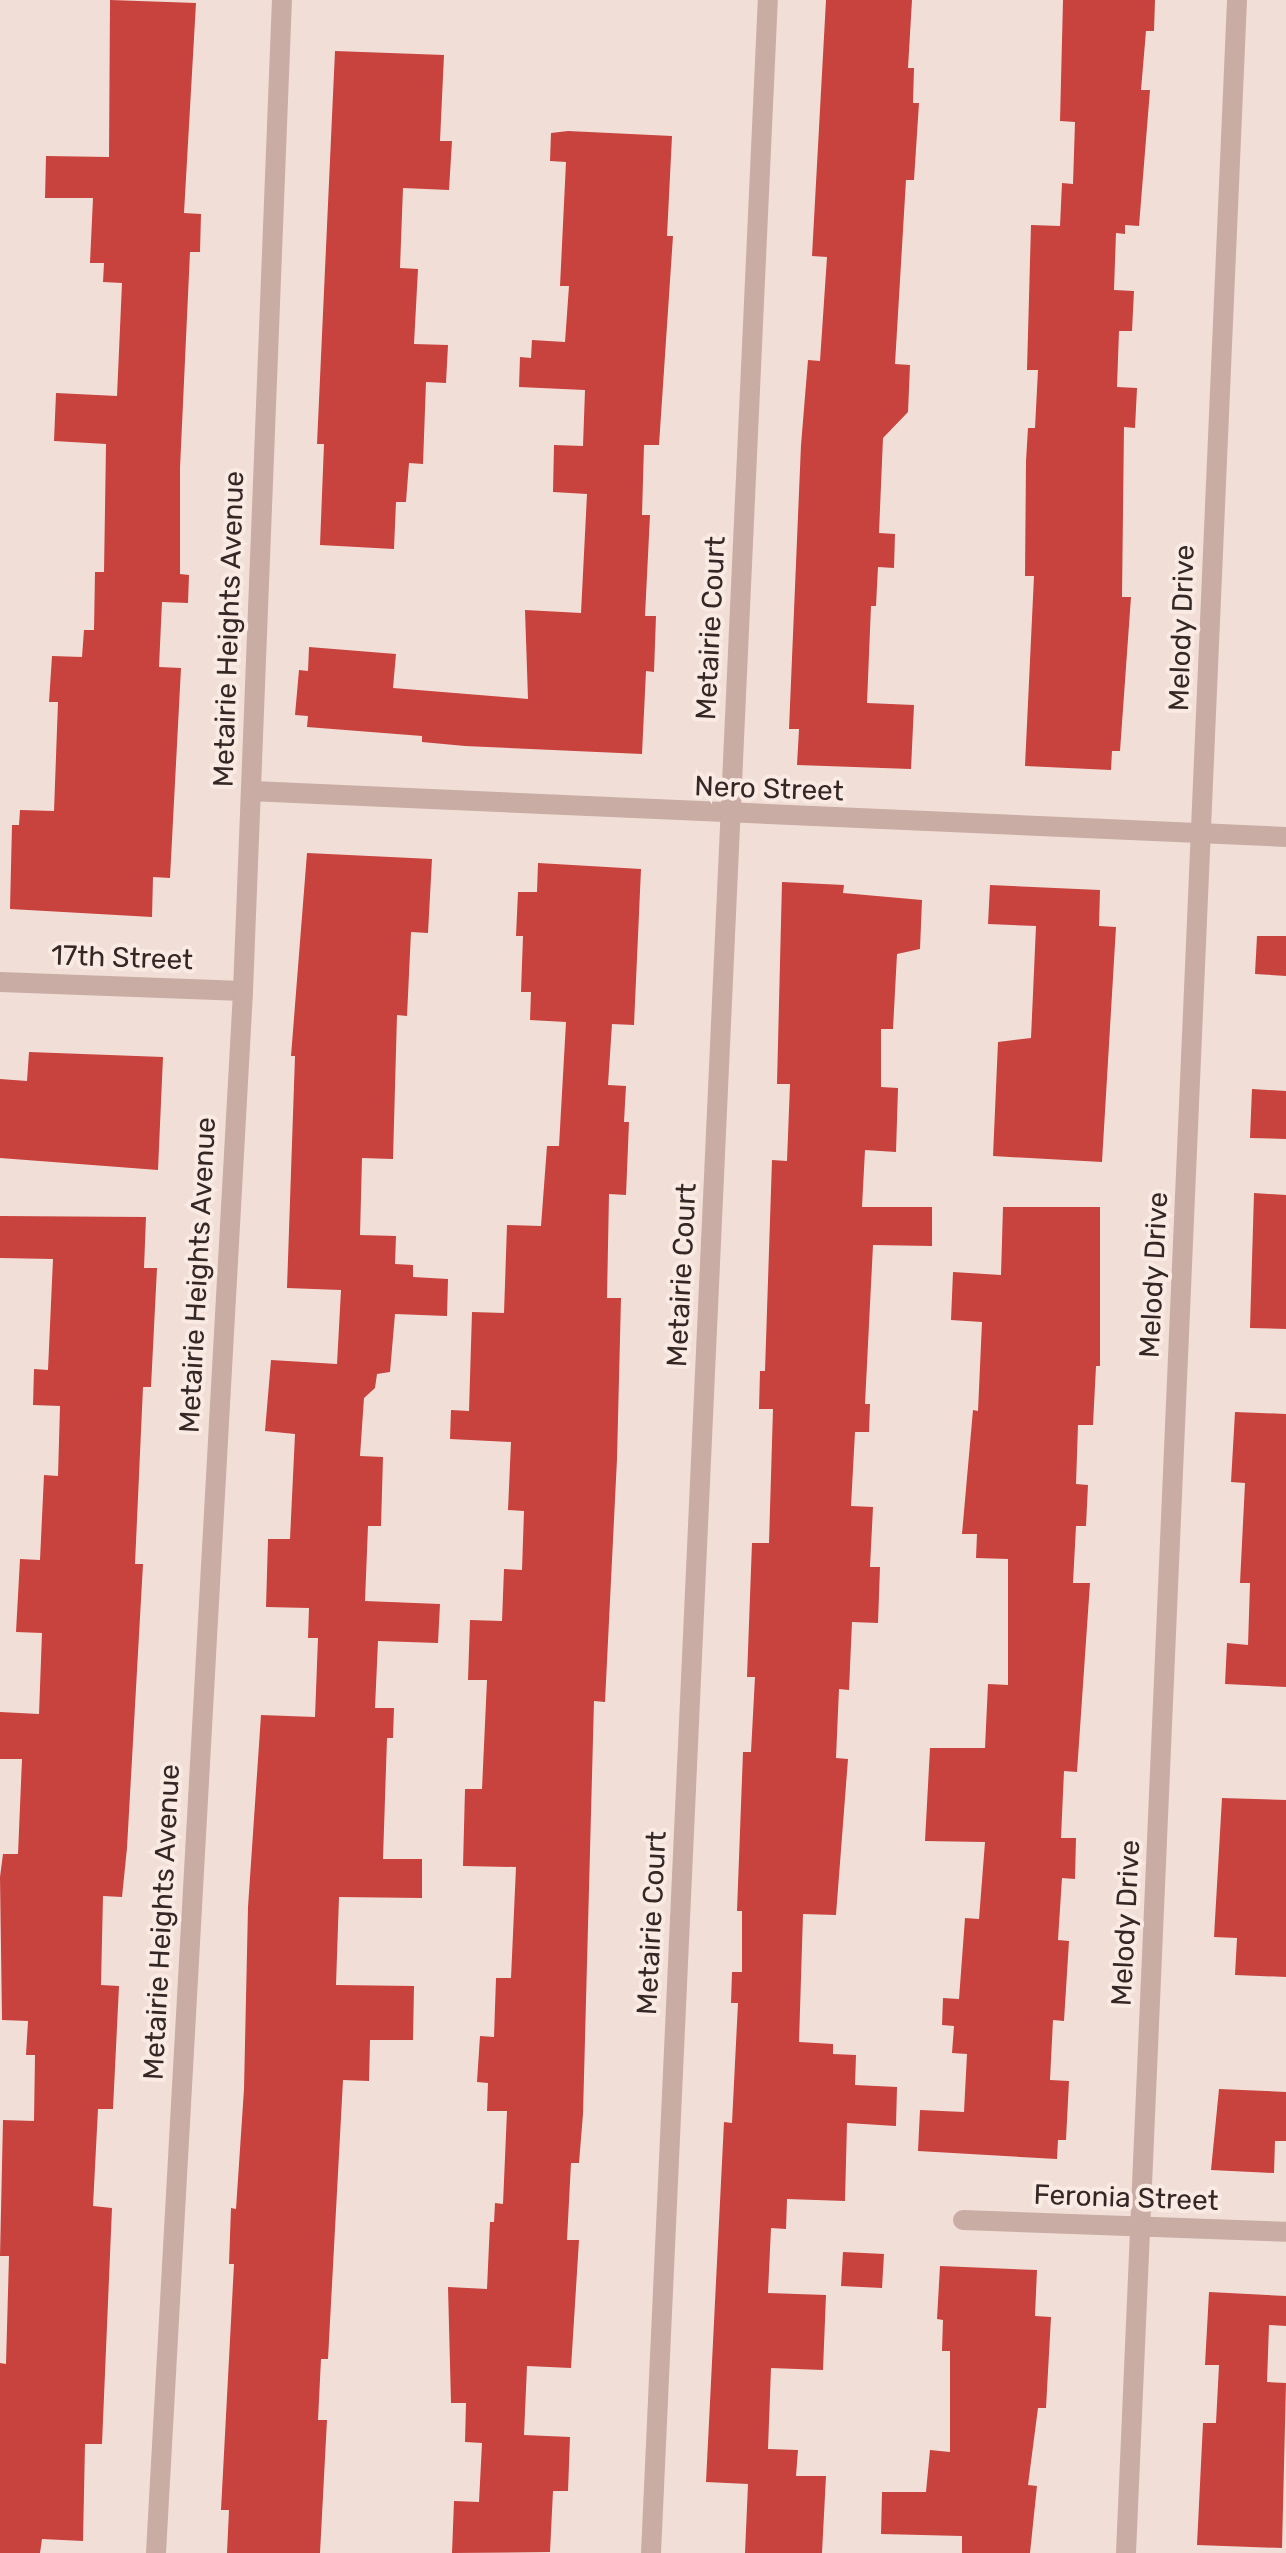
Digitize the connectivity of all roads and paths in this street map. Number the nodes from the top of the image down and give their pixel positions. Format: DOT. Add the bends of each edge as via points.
graph roads {
  1 [pos="282,0"];
  2 [pos="768,0"];
  3 [pos="1237,0"];
  4 [pos="251,791"];
  5 [pos="731,816"];
  6 [pos="1202,835"];
  7 [pos="1286,837"];
  8 [pos="0,982"];
  9 [pos="243,991"];
  10 [pos="963,2220"];
  11 [pos="1140,2227"];
  12 [pos="1286,2232"];
  13 [pos="156,2553"];
  14 [pos="651,2553"];
  15 [pos="1126,2553"];
  1 -- 4 [label="street, Metairie Heights Avenue"];
  2 -- 5 [label="street, Metairie Court"];
  3 -- 6 [label="street, Melody Drive"];
  4 -- 5 [label="street, Nero Street"];
  4 -- 9 [label="street, Metairie Heights Avenue"];
  5 -- 6 [label="street, Nero Street"];
  5 -- 14 [label="street, Metairie Court"];
  6 -- 7 [label="street, Nero Street"];
  6 -- 11 [label="street, Melody Drive"];
  8 -- 9 [label="street, 17th Street"];
  9 -- 13 [label="street, Metairie Heights Avenue"];
  10 -- 11 [label="street, Feronia Street"];
  11 -- 12 [label="street, Feronia Street"];
  11 -- 15 [label="street, Melody Drive"];
}
